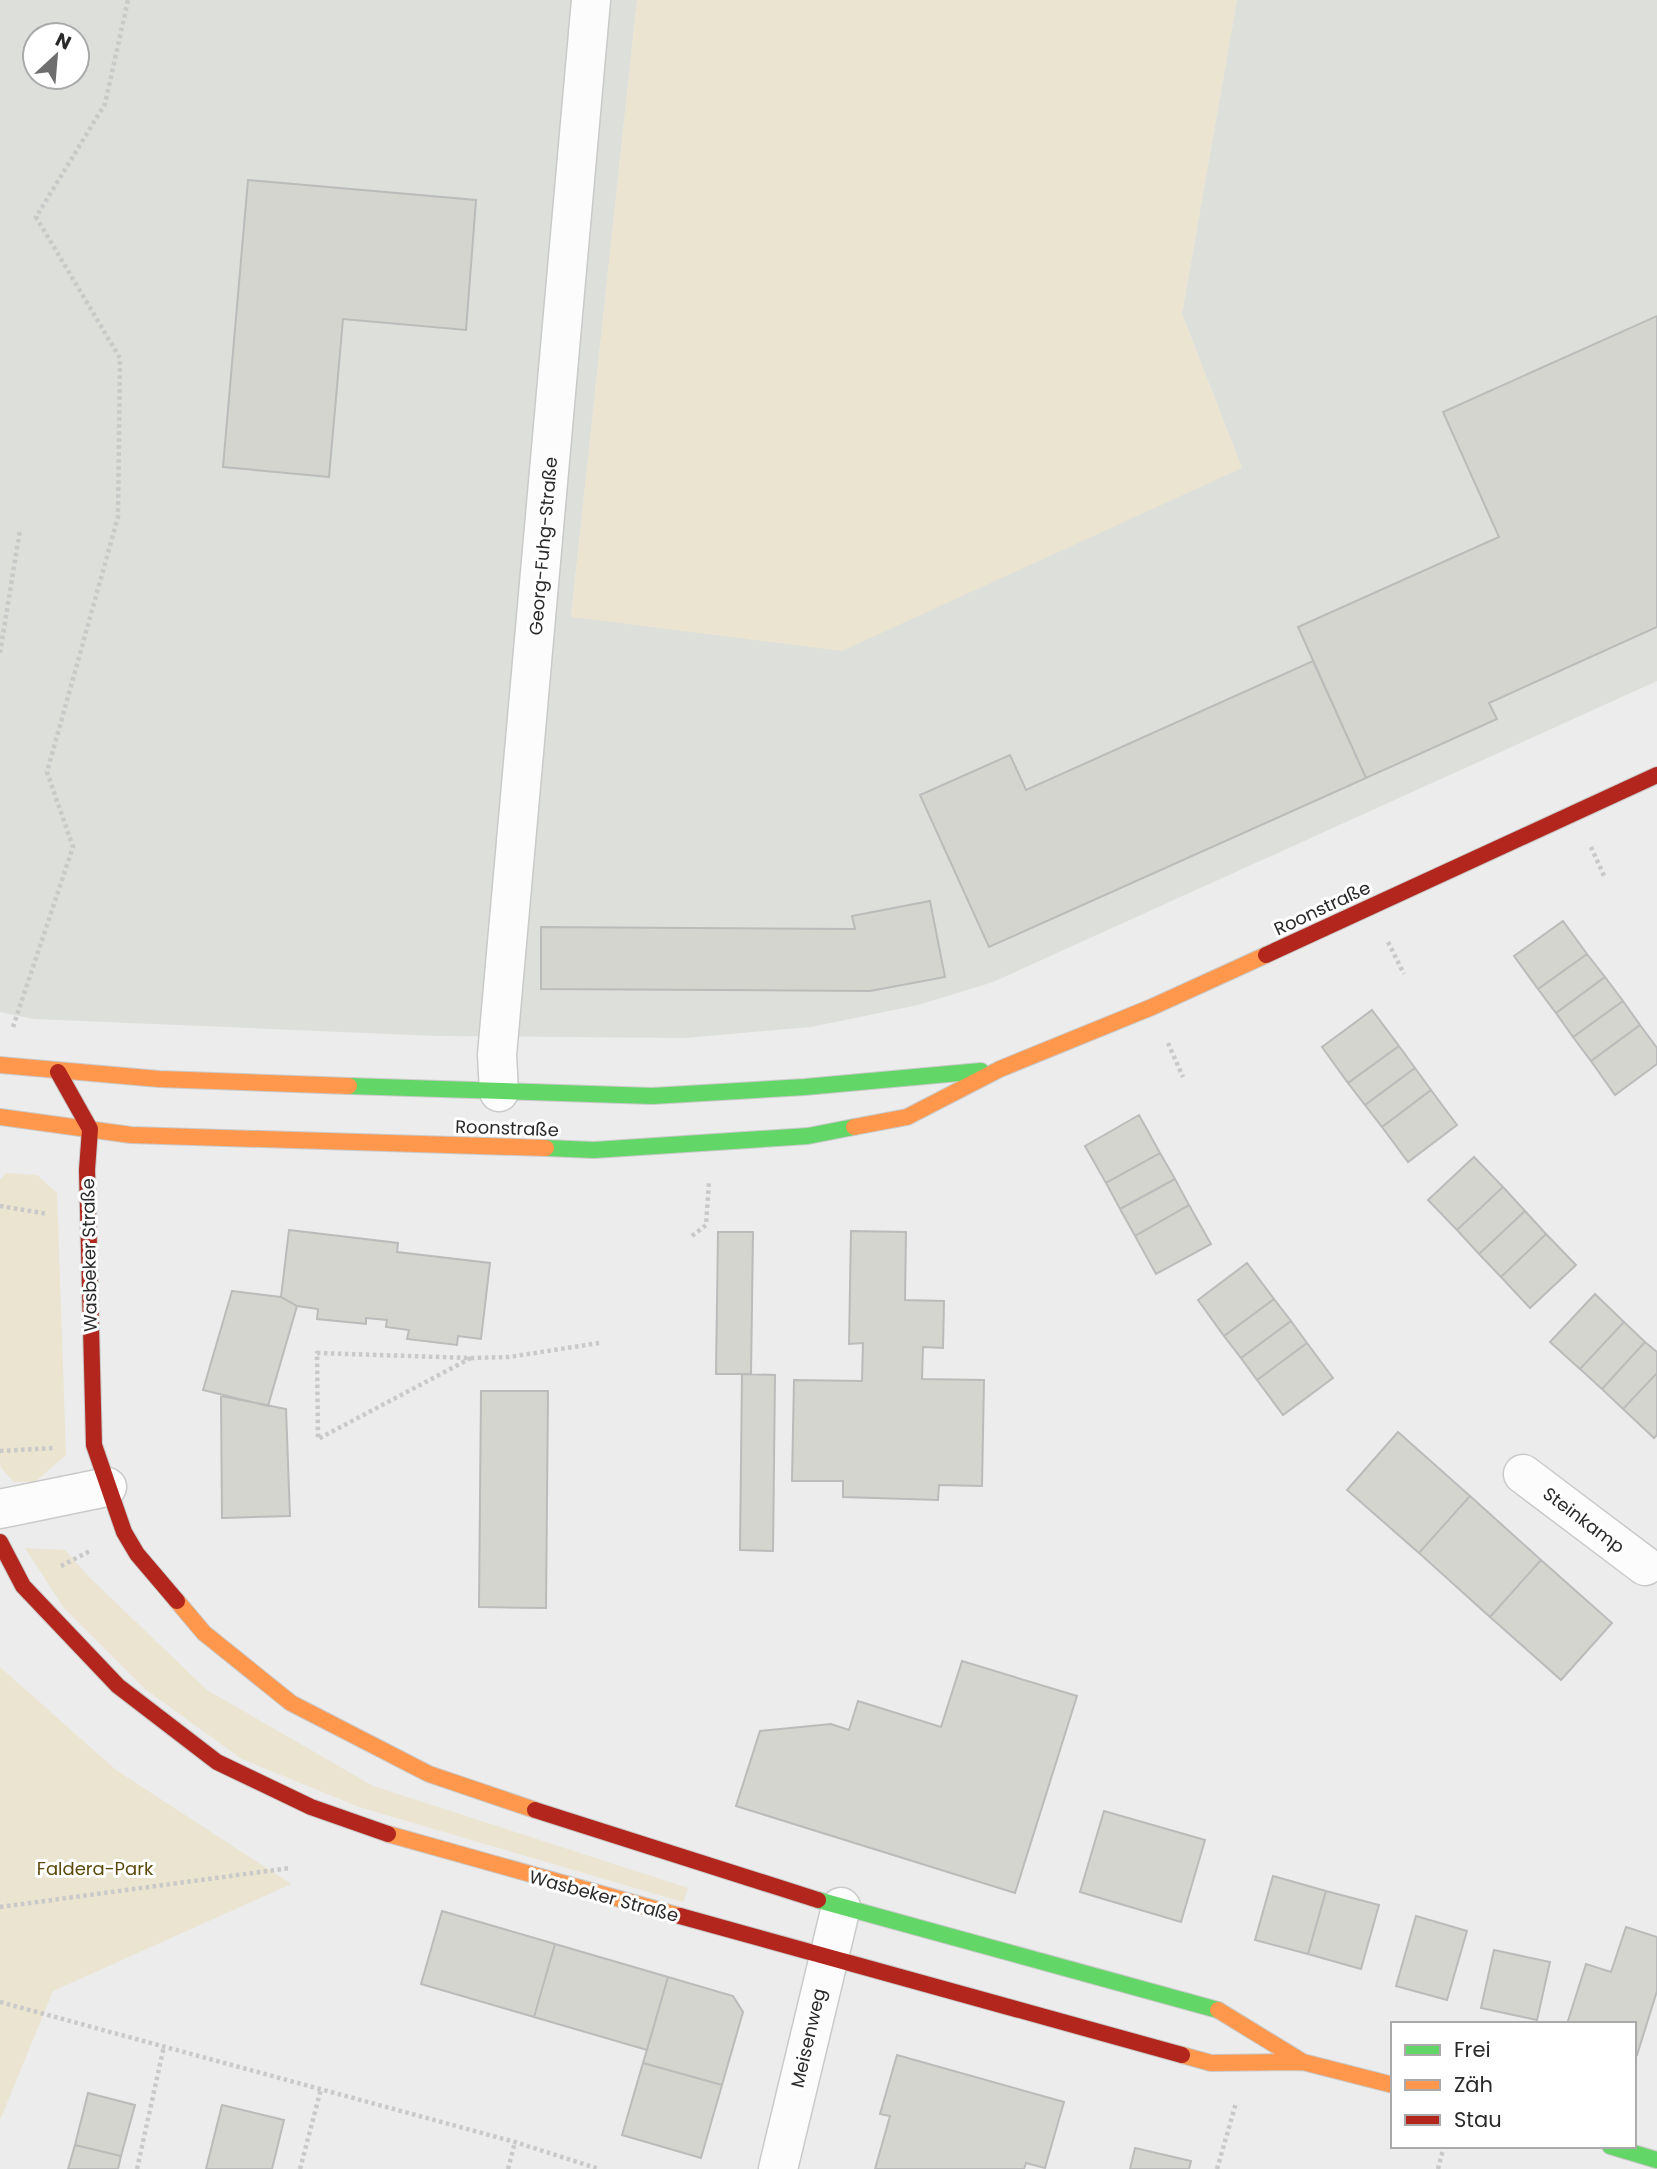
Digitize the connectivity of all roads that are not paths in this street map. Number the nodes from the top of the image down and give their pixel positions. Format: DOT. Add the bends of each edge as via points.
graph roads {
  1 [pos="591,0"];
  2 [pos="1657,775"];
  3 [pos="1000,1069"];
  4 [pos="8,1070"];
  5 [pos="58,1072"];
  6 [pos="499,1092"];
  7 [pos="0,1117"];
  8 [pos="90,1129"];
  9 [pos="1523,1474"];
  10 [pos="107,1487"];
  11 [pos="0,1509"];
  12 [pos="0,1542"];
  13 [pos="1653,1564"];
  14 [pos="841,1907"];
  15 [pos="828,1957"];
  16 [pos="1303,2063"];
  17 [pos="1391,2085"];
  18 [pos="1617,2148"];
  19 [pos="1657,2160"];
  20 [pos="778,2169"];
  1 -- 6 [label="street, Georg-Fuhg-Straße" via="498,1055"];
  2 -- 3 [label="street, Roonstraße" via="1152,1007"];
  3 -- 6 [label="street, Roonstraße" via="652,1096"];
  3 -- 8 [label="street, Roonstraße" via="907,1117 807,1136 594,1150 131,1135"];
  4 -- 5 [label="street"];
  5 -- 6 [label="street, Roonstraße"];
  5 -- 8 [label="street"];
  7 -- 8 [label="street, Roonstraße"];
  8 -- 10 [label="street, Wasbeker Straße" via="87,1170 94,1445"];
  9 -- 13 [label="street, Steinkamp"];
  10 -- 11 [label="street"];
  10 -- 14 [label="street, Wasbeker Straße" via="137,1554 204,1633 291,1703 429,1773"];
  12 -- 15 [label="street, Wasbeker Straße" via="23,1586 118,1686 217,1762 311,1807 411,1842"];
  14 -- 15 [label="street, Meisenweg"];
  14 -- 16 [label="street, Wasbeker Straße" via="1220,2011"];
  15 -- 16 [label="street, Wasbeker Straße" via="1211,2063"];
  15 -- 20 [label="street, Meisenweg"];
  16 -- 17 [label="street, Wasbeker Straße"];
  18 -- 19 [label="street"];
}
